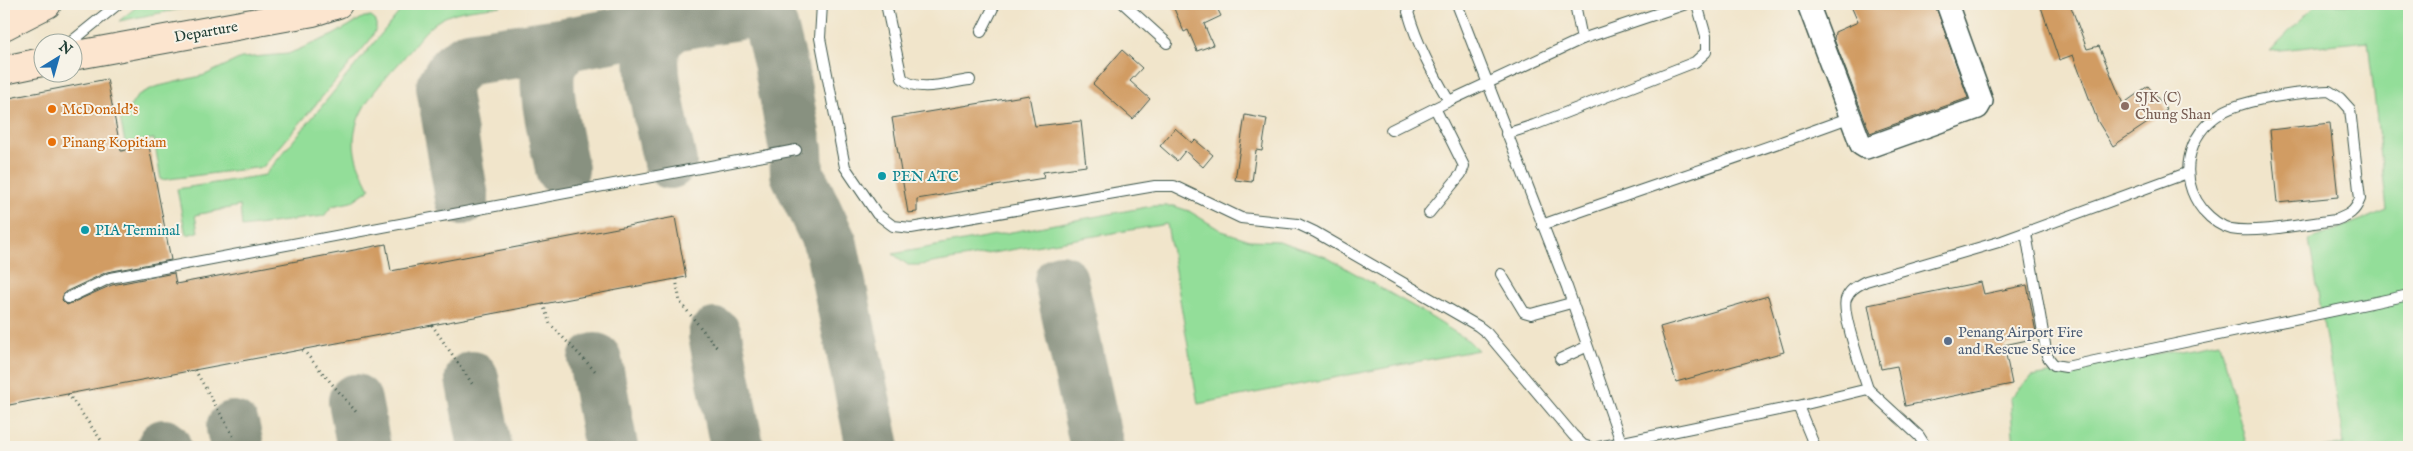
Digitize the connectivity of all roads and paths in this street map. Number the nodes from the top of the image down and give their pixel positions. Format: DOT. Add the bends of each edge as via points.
graph roads {
  1 [pos="47,4"];
  2 [pos="118,4"];
  3 [pos="338,4"];
  4 [pos="822,4"];
  5 [pos="886,4"];
  6 [pos="995,4"];
  7 [pos="1124,4"];
  8 [pos="1413,4"];
  9 [pos="1457,4"];
  10 [pos="1575,4"];
  11 [pos="1686,4"];
  12 [pos="1697,4"];
  13 [pos="1808,4"];
  14 [pos="1946,4"];
  15 [pos="4,26"];
  16 [pos="981,32"];
  17 [pos="82,33"];
  18 [pos="1582,39"];
  19 [pos="1167,43"];
  20 [pos="82,54"];
  21 [pos="32,64"];
  22 [pos="4,70"];
  23 [pos="970,80"];
  24 [pos="1488,83"];
  25 [pos="1449,101"];
  26 [pos="1435,108"];
  27 [pos="1851,117"];
  28 [pos="1391,130"];
  29 [pos="1506,134"];
  30 [pos="796,150"];
  31 [pos="2187,173"];
  32 [pos="1429,213"];
  33 [pos="1542,225"];
  34 [pos="2026,233"];
  35 [pos="1501,274"];
  36 [pos="676,279"];
  37 [pos="2409,295"];
  38 [pos="68,298"];
  39 [pos="1571,303"];
  40 [pos="544,304"];
  41 [pos="432,325"];
  42 [pos="1586,347"];
  43 [pos="718,349"];
  44 [pos="303,350"];
  45 [pos="1560,359"];
  46 [pos="195,370"];
  47 [pos="597,373"];
  48 [pos="473,386"];
  49 [pos="1868,390"];
  50 [pos="68,394"];
  51 [pos="1798,406"];
  52 [pos="357,412"];
  53 [pos="235,439"];
  54 [pos="1621,442"];
  55 [pos="106,447"];
  56 [pos="1589,447"];
  57 [pos="1599,447"];
  58 [pos="1815,447"];
  59 [pos="1926,447"];
  1 -- 15 [label="street"];
  2 -- 17 [label="lane"];
  3 -- 20 [label="street, Departure" via="314,12"];
  4 -- 56 [label="lane" via="820,38 845,168 877,214 893,226 911,228 1155,186 1174,186 1241,218 1298,224 1478,326 1583,445"];
  5 -- 23 [label="lane" via="902,78 908,84 919,86"];
  6 -- 16 [label="lane"];
  7 -- 19 [label="lane"];
  8 -- 25 [label="lane" via="1408,12 1414,32 1426,62"];
  9 -- 24 [label="lane"];
  10 -- 18 [label="lane"];
  11 -- 18 [label="lane"];
  12 -- 29 [label="lane" via="1706,36 1706,52 1695,62"];
  13 -- 27 [label="street"];
  14 -- 27 [label="street" via="1982,104 1866,148 1861,146"];
  18 -- 24 [label="lane"];
  21 -- 22 [label="street"];
  24 -- 25 [label="lane"];
  24 -- 29 [label="lane"];
  25 -- 26 [label="lane"];
  26 -- 28 [label="lane"];
  26 -- 32 [label="lane" via="1464,166"];
  27 -- 33 [label="lane"];
  29 -- 33 [label="lane"];
  30 -- 38 [label="lane" via="110,278"];
  31 -- 31 [label="lane" via="2191,191 2201,208 2213,221 2230,229 2248,230 2336,220 2350,215 2360,199 2350,110 2340,98 2328,91 2236,105 2220,113 2194,139"];
  31 -- 34 [label="lane"];
  33 -- 39 [label="lane"];
  34 -- 37 [label="lane" via="2047,356 2054,365 2066,367"];
  34 -- 49 [label="lane" via="1866,281 1852,289 1846,301 1846,314"];
  35 -- 39 [label="lane" via="1524,312 1531,314"];
  36 -- 43 [label="path" via="680,302"];
  39 -- 42 [label="lane"];
  40 -- 47 [label="path" via="550,324"];
  41 -- 48 [label="path"];
  42 -- 45 [label="lane"];
  42 -- 54 [label="lane"];
  44 -- 52 [label="path"];
  46 -- 53 [label="path"];
  49 -- 51 [label="lane"];
  49 -- 59 [label="lane" via="1919,436"];
  50 -- 55 [label="path"];
  51 -- 54 [label="lane"];
  51 -- 58 [label="lane"];
  54 -- 57 [label="lane"];
}
